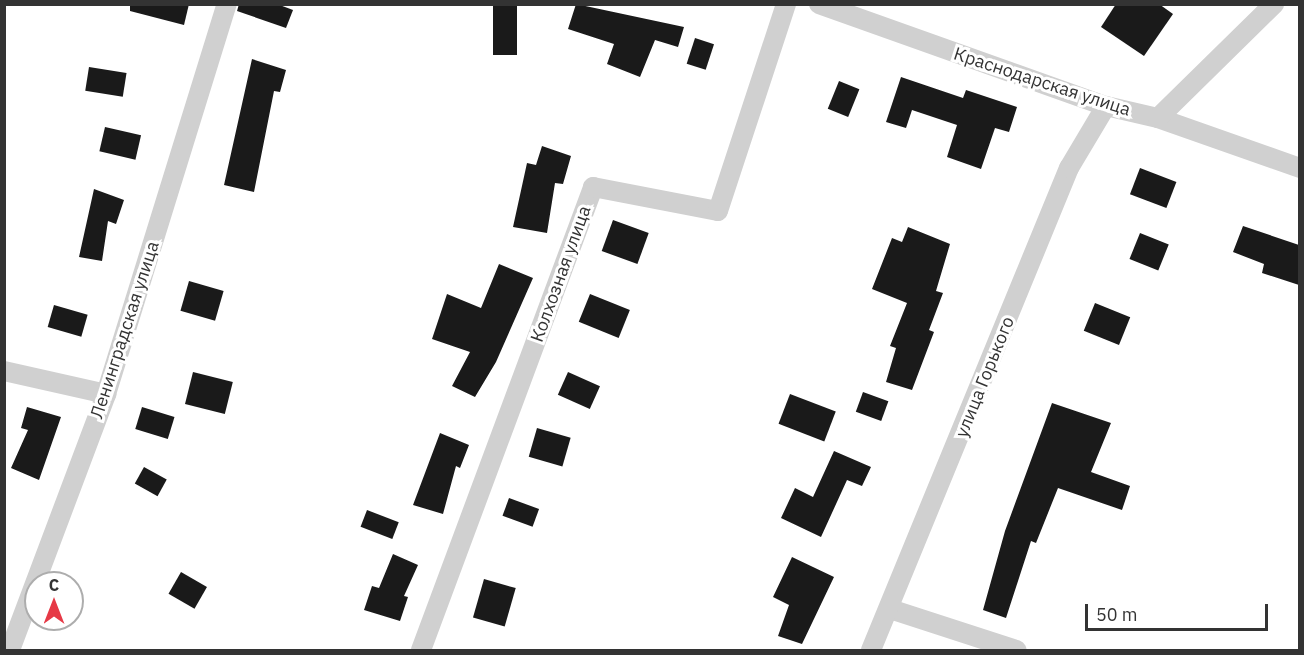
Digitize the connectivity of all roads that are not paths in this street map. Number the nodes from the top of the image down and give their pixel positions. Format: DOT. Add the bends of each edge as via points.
graph roads {
  1 [pos="227,4"];
  2 [pos="786,4"];
  3 [pos="819,4"];
  4 [pos="1274,4"];
  5 [pos="1106,106"];
  6 [pos="1158,118"];
  7 [pos="1299,168"];
  8 [pos="4,371"];
  9 [pos="106,394"];
  10 [pos="890,609"];
  11 [pos="10,651"];
  12 [pos="421,651"];
  13 [pos="870,651"];
  14 [pos="1016,651"];
  1 -- 9 [label="street, Ленинградская улица"];
  2 -- 12 [label="street, Колхозная улица" via="718,211 593,187"];
  3 -- 5 [label="street, Краснодарская улица"];
  4 -- 6 [label="street"];
  5 -- 6 [label="street, Краснодарская улица"];
  5 -- 10 [label="street, улица Горького" via="1069,168"];
  6 -- 7 [label="street, Краснодарская улица"];
  8 -- 9 [label="street"];
  9 -- 11 [label="street, Ленинградская улица"];
  10 -- 13 [label="street, улица Горького"];
  10 -- 14 [label="street"];
}
